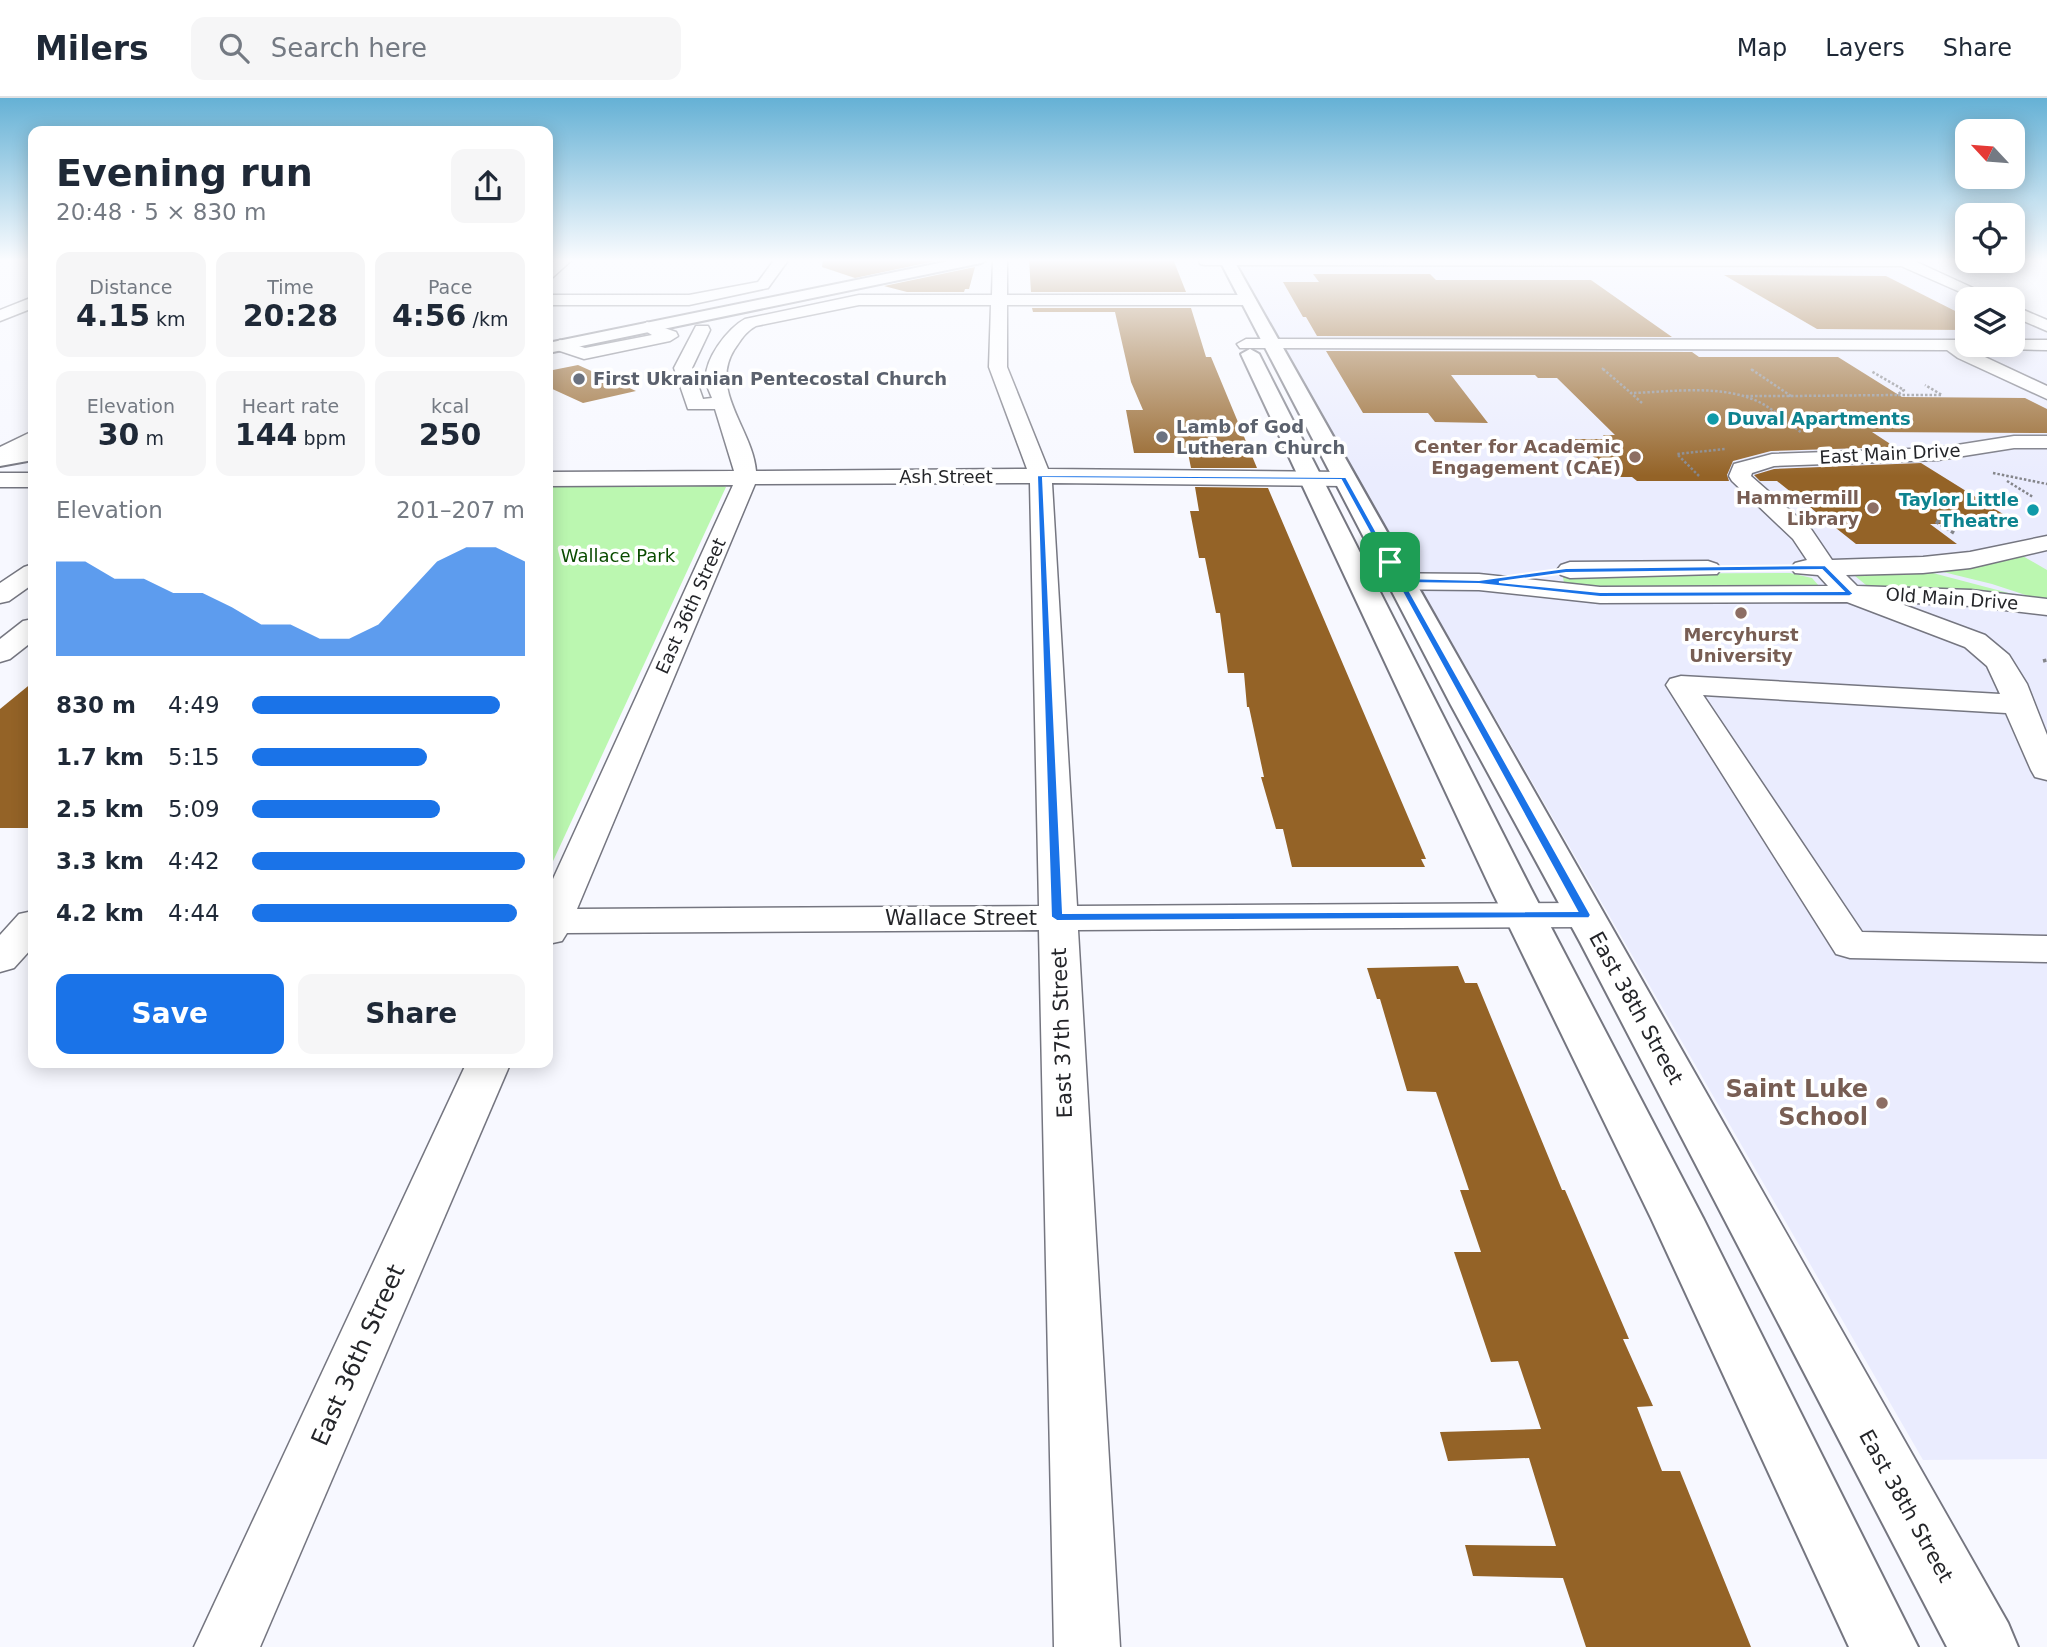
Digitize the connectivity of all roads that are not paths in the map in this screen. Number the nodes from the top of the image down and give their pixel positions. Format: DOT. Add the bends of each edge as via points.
graph roads {
  1 [pos="626,331"];
  2 [pos="658,331"];
  3 [pos="695,331"];
  4 [pos="701,331"];
  5 [pos="739,331"];
  6 [pos="997,331"];
  7 [pos="1239,331"];
  8 [pos="1265,331"];
  9 [pos="670,336"];
  10 [pos="1273,345"];
  11 [pos="1955,345"];
  12 [pos="2025,345"];
  13 [pos="2047,345"];
  14 [pos="554,346"];
  15 [pos="584,354"];
  16 [pos="1970,357"];
  17 [pos="683,367"];
  18 [pos="2047,393"];
  19 [pos="721,402"];
  20 [pos="28,441"];
  21 [pos="2047,442"];
  22 [pos="28,454"];
  23 [pos="0,458"];
  24 [pos="1040,476"];
  25 [pos="746,478"];
  26 [pos="1327,478"];
  27 [pos="553,479"];
  28 [pos="0,480"];
  29 [pos="28,480"];
  30 [pos="2045,542"];
  31 [pos="1780,568"];
  32 [pos="1825,568"];
  33 [pos="1727,569"];
  34 [pos="28,575"];
  35 [pos="1380,581"];
  36 [pos="1479,582"];
  37 [pos="1850,594"];
  38 [pos="0,595"];
  39 [pos="2047,607"];
  40 [pos="28,631"];
  41 [pos="0,653"];
  42 [pos="2017,704"];
  43 [pos="2047,770"];
  44 [pos="1523,914"];
  45 [pos="553,915"];
  46 [pos="1585,915"];
  47 [pos="1057,917"];
  48 [pos="0,921"];
  49 [pos="28,922"];
  50 [pos="553,924"];
  51 [pos="28,928"];
  52 [pos="2047,949"];
  53 [pos="0,959"];
  54 [pos="486,1068"];
  55 [pos="227,1647"];
  56 [pos="1087,1647"];
  57 [pos="1884,1647"];
  58 [pos="1984,1647"];
  1 -- 14 [label="main road"];
  2 -- 9 [label="street"];
  3 -- 9 [label="street"];
  4 -- 17 [label="street"];
  5 -- 19 [label="street" via="716,369"];
  6 -- 24 [label="street, East 37th Street" via="1000,374"];
  7 -- 10 [label="street"];
  7 -- 26 [label="main road, East 38th Street"];
  8 -- 10 [label="main road, East 38th Street"];
  9 -- 15 [label="street"];
  10 -- 11 [label="street"];
  10 -- 26 [label="main road, East 38th Street"];
  12 -- 13 [label="street"];
  14 -- 15 [label="street"];
  15 -- 17 [label="street" via="603,361 641,355"];
  16 -- 18 [label="street"];
  17 -- 19 [label="street" via="695,405"];
  19 -- 25 [label="street"];
  20 -- 23 [label="street"];
  21 -- 32 [label="street, East Main Drive" via="2014,442 1938,454 1772,460 1742,469 1743,478 1802,534"];
  22 -- 23 [label="main road"];
  24 -- 25 [label="street, Ash Street"];
  24 -- 26 [label="street, Ash Street"];
  24 -- 47 [label="street, East 37th Street"];
  25 -- 27 [label="street, Ash Street"];
  25 -- 45 [label="street, East 36th Street"];
  26 -- 35 [label="main road, East 38th Street"];
  28 -- 29 [label="street"];
  30 -- 32 [label="street, Old Main Drive" via="1970,560"];
  31 -- 32 [label="street, Old Main Drive"];
  32 -- 37 [label="street, East Main Drive"];
  33 -- 36 [label="street, Old Main Drive" via="1566,570"];
  34 -- 38 [label="street"];
  35 -- 36 [label="street, Old Main Drive"];
  35 -- 44 [label="main road, East 38th Street"];
  35 -- 46 [label="main road, East 38th Street"];
  36 -- 37 [label="street, Old Main Drive" via="1600,594"];
  37 -- 39 [label="street, Old Main Drive" via="1971,598"];
  37 -- 42 [label="street" via="1975,641 1999,661"];
  40 -- 41 [label="street"];
  42 -- 43 [label="street"];
  42 -- 52 [label="street" via="1681,685 1850,945"];
  44 -- 46 [label="street, Wallace Street"];
  44 -- 47 [label="street, Wallace Street"];
  44 -- 57 [label="main road, East 38th Street" via="1677,1218"];
  46 -- 58 [label="main road, East 38th Street"];
  47 -- 50 [label="street, Wallace Street"];
  47 -- 56 [label="street, East 37th Street"];
  48 -- 49 [label="street"];
  51 -- 53 [label="street"];
  54 -- 55 [label="street, East 36th Street"];
}
